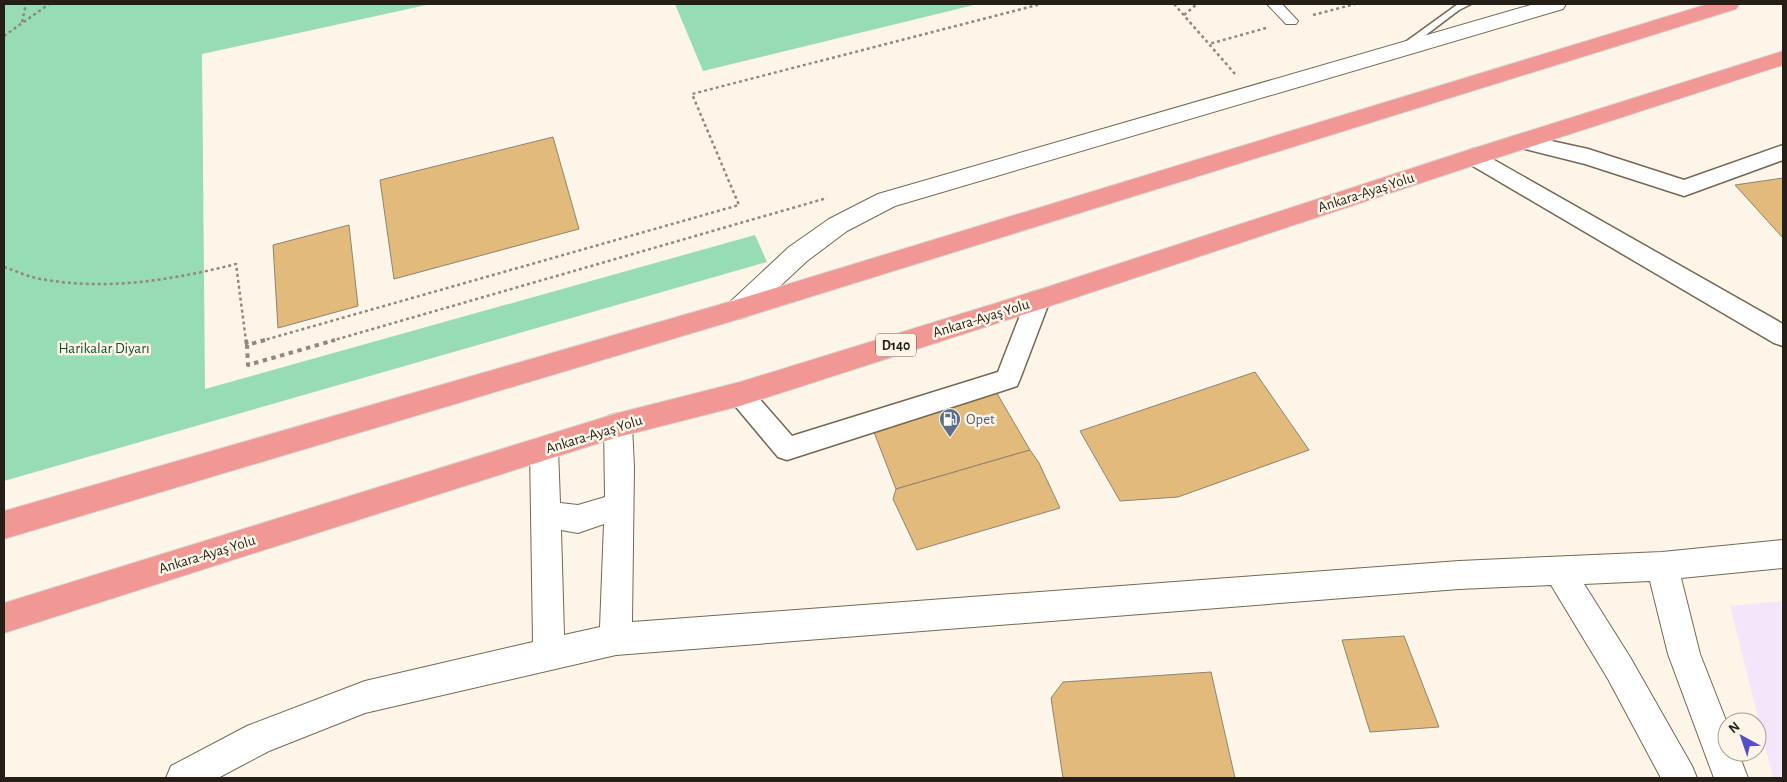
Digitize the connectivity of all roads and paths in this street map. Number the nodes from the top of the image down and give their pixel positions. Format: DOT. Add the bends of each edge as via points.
graph roads {
  1 [pos="26,4"];
  2 [pos="49,4"];
  3 [pos="1041,4"];
  4 [pos="1174,4"];
  5 [pos="1196,4"];
  6 [pos="1274,4"];
  7 [pos="1355,4"];
  8 [pos="1466,4"];
  9 [pos="1556,4"];
  10 [pos="1729,4"];
  11 [pos="1184,16"];
  12 [pos="1291,21"];
  13 [pos="22,22"];
  14 [pos="4,36"];
  15 [pos="1209,44"];
  16 [pos="1402,49"];
  17 [pos="1783,58"];
  18 [pos="1251,94"];
  19 [pos="1524,142"];
  20 [pos="1783,152"];
  21 [pos="1473,157"];
  22 [pos="830,198"];
  23 [pos="4,267"];
  24 [pos="1038,300"];
  25 [pos="739,309"];
  26 [pos="1783,336"];
  27 [pos="247,345"];
  28 [pos="740,394"];
  29 [pos="618,426"];
  30 [pos="544,449"];
  31 [pos="619,505"];
  32 [pos="546,514"];
  33 [pos="4,525"];
  34 [pos="1783,554"];
  35 [pos="1662,566"];
  36 [pos="1559,571"];
  37 [pos="4,618"];
  38 [pos="616,639"];
  39 [pos="549,654"];
  40 [pos="182,778"];
  41 [pos="1680,778"];
  42 [pos="1731,778"];
  1 -- 13 [label="path"];
  2 -- 13 [label="path"];
  3 -- 27 [label="path" via="692,94 739,205"];
  4 -- 11 [label="path"];
  5 -- 11 [label="path"];
  6 -- 12 [label="street"];
  7 -- 12 [label="path"];
  8 -- 16 [label="lane"];
  9 -- 16 [label="street"];
  10 -- 25 [label="highway"];
  11 -- 15 [label="path"];
  12 -- 15 [label="path"];
  13 -- 14 [label="path"];
  15 -- 18 [label="path"];
  16 -- 18 [label="street"];
  17 -- 19 [label="highway, Ankara-Ayaş Yolu / D140"];
  18 -- 25 [label="street" via="887,200 838,225 798,254"];
  19 -- 20 [label="street" via="1588,157 1684,188"];
  19 -- 21 [label="highway, Ankara-Ayaş Yolu / D140"];
  21 -- 24 [label="highway, Ankara-Ayaş Yolu / D140"];
  21 -- 26 [label="street"];
  22 -- 27 [label="path" via="248,365"];
  23 -- 27 [label="path" via="40,279 114,285 197,274 236,264"];
  24 -- 28 [label="highway, Ankara-Ayaş Yolu / D140"];
  24 -- 28 [label="street" via="1008,379 787,449"];
  25 -- 33 [label="highway"];
  28 -- 29 [label="highway, Ankara-Ayaş Yolu / D140"];
  29 -- 30 [label="highway, Ankara-Ayaş Yolu / D140"];
  29 -- 31 [label="street"];
  30 -- 32 [label="street"];
  30 -- 37 [label="highway, Ankara-Ayaş Yolu / D140"];
  31 -- 32 [label="street" via="578,519"];
  31 -- 38 [label="street"];
  32 -- 39 [label="street"];
  34 -- 35 [label="street"];
  35 -- 36 [label="street"];
  35 -- 42 [label="street" via="1684,654"];
  36 -- 38 [label="street" via="1459,575"];
  36 -- 41 [label="street"];
  38 -- 39 [label="street"];
  39 -- 40 [label="street" via="365,696 259,738"];
}
